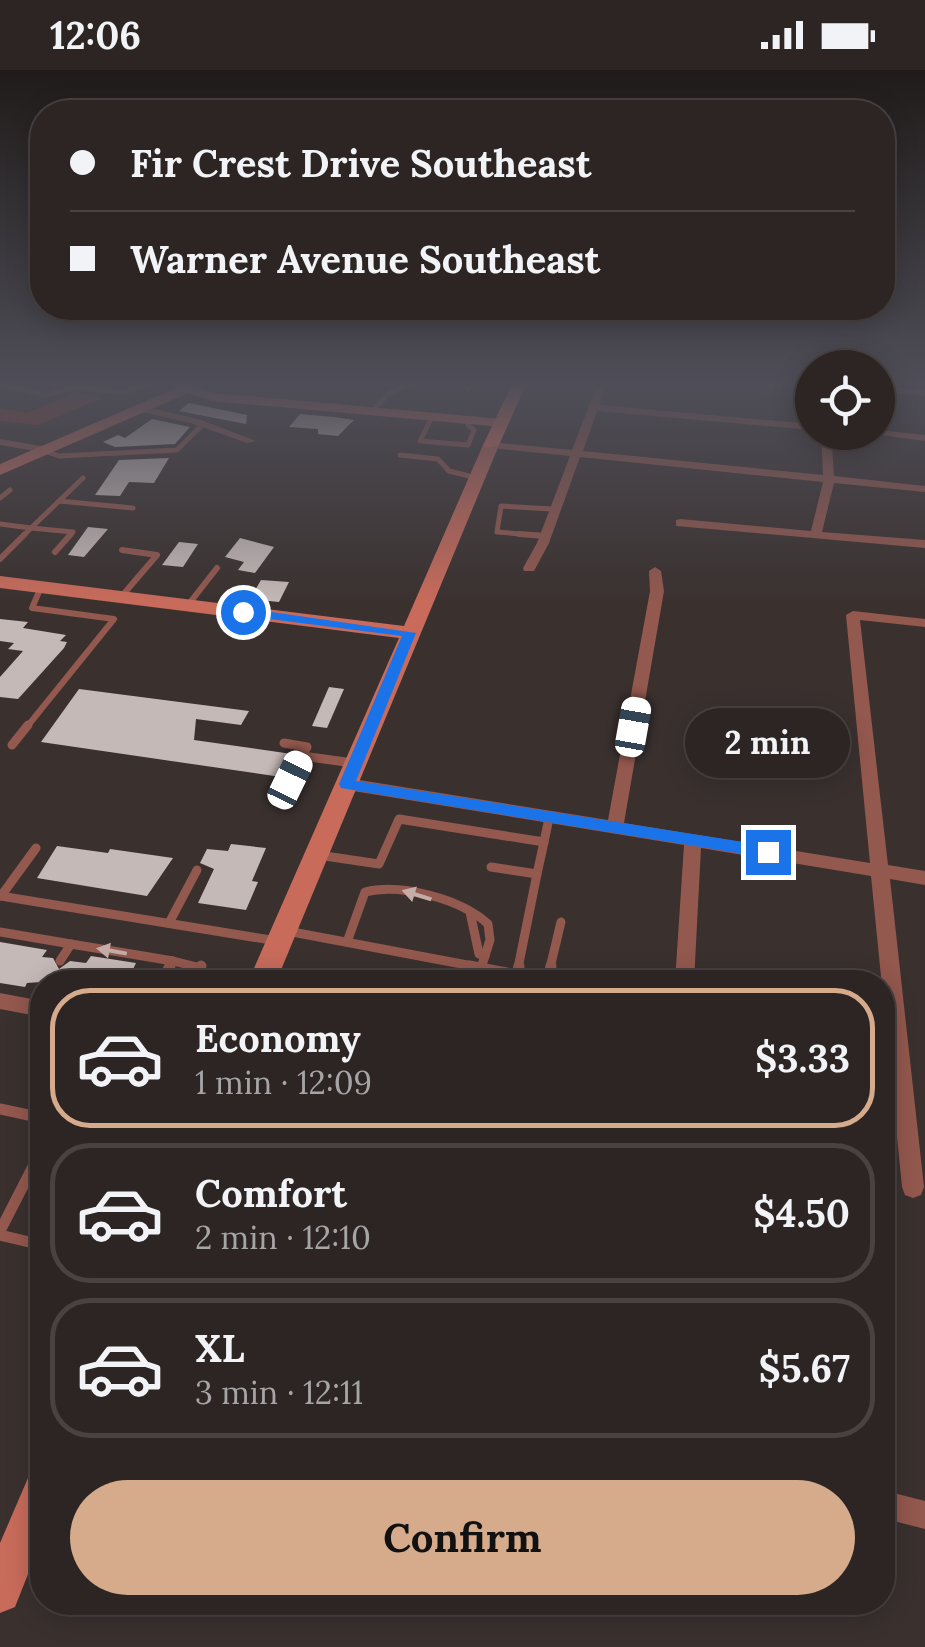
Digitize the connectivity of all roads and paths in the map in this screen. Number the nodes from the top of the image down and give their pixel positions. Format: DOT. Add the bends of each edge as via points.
graph roads {
  1 [pos="35,456"];
  2 [pos="408,456"];
  3 [pos="487,456"];
  4 [pos="578,456"];
  5 [pos="604,456"];
  6 [pos="828,456"];
  7 [pos="0,470"];
  8 [pos="82,478"];
  9 [pos="478,478"];
  10 [pos="829,479"];
  11 [pos="925,489"];
  12 [pos="10,490"];
  13 [pos="0,498"];
  14 [pos="59,500"];
  15 [pos="132,508"];
  16 [pos="553,509"];
  17 [pos="680,523"];
  18 [pos="0,524"];
  19 [pos="31,528"];
  20 [pos="816,532"];
  21 [pos="546,536"];
  22 [pos="925,544"];
  23 [pos="122,550"];
  24 [pos="55,552"];
  25 [pos="0,559"];
  26 [pos="217,568"];
  27 [pos="529,568"];
  28 [pos="655,571"];
  29 [pos="0,582"];
  30 [pos="41,587"];
  31 [pos="126,598"];
  32 [pos="188,606"];
  33 [pos="114,619"];
  34 [pos="925,623"];
  35 [pos="410,633"];
  36 [pos="284,743"];
  37 [pos="12,745"];
  38 [pos="302,756"];
  39 [pos="356,764"];
  40 [pos="290,780"];
  41 [pos="346,784"];
  42 [pos="550,818"];
  43 [pos="615,828"];
  44 [pos="694,840"];
  45 [pos="544,842"];
  46 [pos="36,848"];
  47 [pos="316,855"];
  48 [pos="491,867"];
  49 [pos="198,870"];
  50 [pos="878,870"];
  51 [pos="537,874"];
  52 [pos="925,878"];
  53 [pos="0,895"];
  54 [pos="470,912"];
  55 [pos="561,922"];
  56 [pos="169,923"];
  57 [pos="0,932"];
  58 [pos="282,936"];
  59 [pos="346,942"];
  60 [pos="70,944"];
  61 [pos="485,956"];
  62 [pos="173,961"];
  63 [pos="60,962"];
  64 [pos="481,968"];
  65 [pos="168,970"];
  66 [pos="200,970"];
  67 [pos="267,970"];
  68 [pos="491,970"];
  69 [pos="518,970"];
  70 [pos="550,970"];
  71 [pos="685,970"];
  72 [pos="889,970"];
  73 [pos="0,1002"];
  74 [pos="30,1003"];
  75 [pos="895,1024"];
  76 [pos="0,1109"];
  77 [pos="30,1115"];
  78 [pos="30,1173"];
  79 [pos="913,1187"];
  80 [pos="0,1233"];
  81 [pos="30,1242"];
  82 [pos="895,1507"];
  83 [pos="925,1515"];
  84 [pos="30,1521"];
  85 [pos="0,1592"];
  1 -- 7 [label="street"];
  2 -- 9 [label="lane" via="438,458 449,471"];
  3 -- 9 [label="street"];
  4 -- 16 [label="street"];
  5 -- 10 [label="street"];
  6 -- 10 [label="street"];
  8 -- 14 [label="lane"];
  9 -- 35 [label="street"];
  10 -- 11 [label="street"];
  10 -- 20 [label="street"];
  12 -- 13 [label="lane"];
  14 -- 15 [label="lane"];
  14 -- 19 [label="lane"];
  16 -- 21 [label="street"];
  16 -- 21 [label="lane" via="501,506 497,532"];
  17 -- 20 [label="street"];
  18 -- 19 [label="lane"];
  19 -- 24 [label="lane" via="72,532"];
  19 -- 25 [label="lane"];
  20 -- 22 [label="street"];
  21 -- 27 [label="street"];
  23 -- 31 [label="lane" via="157,554"];
  26 -- 32 [label="lane"];
  28 -- 43 [label="street" via="658,591"];
  29 -- 30 [label="street"];
  30 -- 31 [label="street"];
  30 -- 33 [label="lane" via="32,608"];
  31 -- 32 [label="street"];
  31 -- 33 [label="lane"];
  32 -- 35 [label="street"];
  33 -- 37 [label="lane"];
  34 -- 50 [label="street" via="853,615"];
  35 -- 39 [label="street"];
  36 -- 38 [label="lane" via="307,746"];
  38 -- 39 [label="lane"];
  38 -- 40 [label="lane"];
  39 -- 41 [label="street"];
  41 -- 42 [label="street"];
  41 -- 47 [label="street"];
  42 -- 43 [label="street"];
  42 -- 45 [label="lane"];
  43 -- 44 [label="street"];
  44 -- 50 [label="street"];
  44 -- 71 [label="street"];
  45 -- 47 [label="lane" via="399,819 379,864"];
  45 -- 51 [label="lane"];
  46 -- 53 [label="lane"];
  47 -- 58 [label="street"];
  48 -- 51 [label="lane"];
  49 -- 56 [label="lane"];
  50 -- 52 [label="street"];
  50 -- 72 [label="street"];
  51 -- 69 [label="lane"];
  53 -- 56 [label="lane"];
  54 -- 59 [label="lane, one-way" via="376,887 365,892"];
  54 -- 61 [label="lane" via="479,954"];
  54 -- 61 [label="lane" via="492,931"];
  55 -- 70 [label="lane"];
  56 -- 58 [label="lane"];
  57 -- 60 [label="lane"];
  58 -- 59 [label="lane"];
  58 -- 67 [label="street"];
  59 -- 64 [label="lane"];
  62 -- 60 [label="lane, one-way"];
  60 -- 63 [label="lane"];
  61 -- 64 [label="lane"];
  62 -- 65 [label="lane"];
  62 -- 66 [label="lane"];
  64 -- 68 [label="lane"];
  73 -- 74 [label="street"];
  75 -- 79 [label="street"];
  76 -- 77 [label="lane"];
  78 -- 80 [label="lane"];
  80 -- 81 [label="lane"];
  82 -- 83 [label="street"];
  84 -- 85 [label="street"];
}
